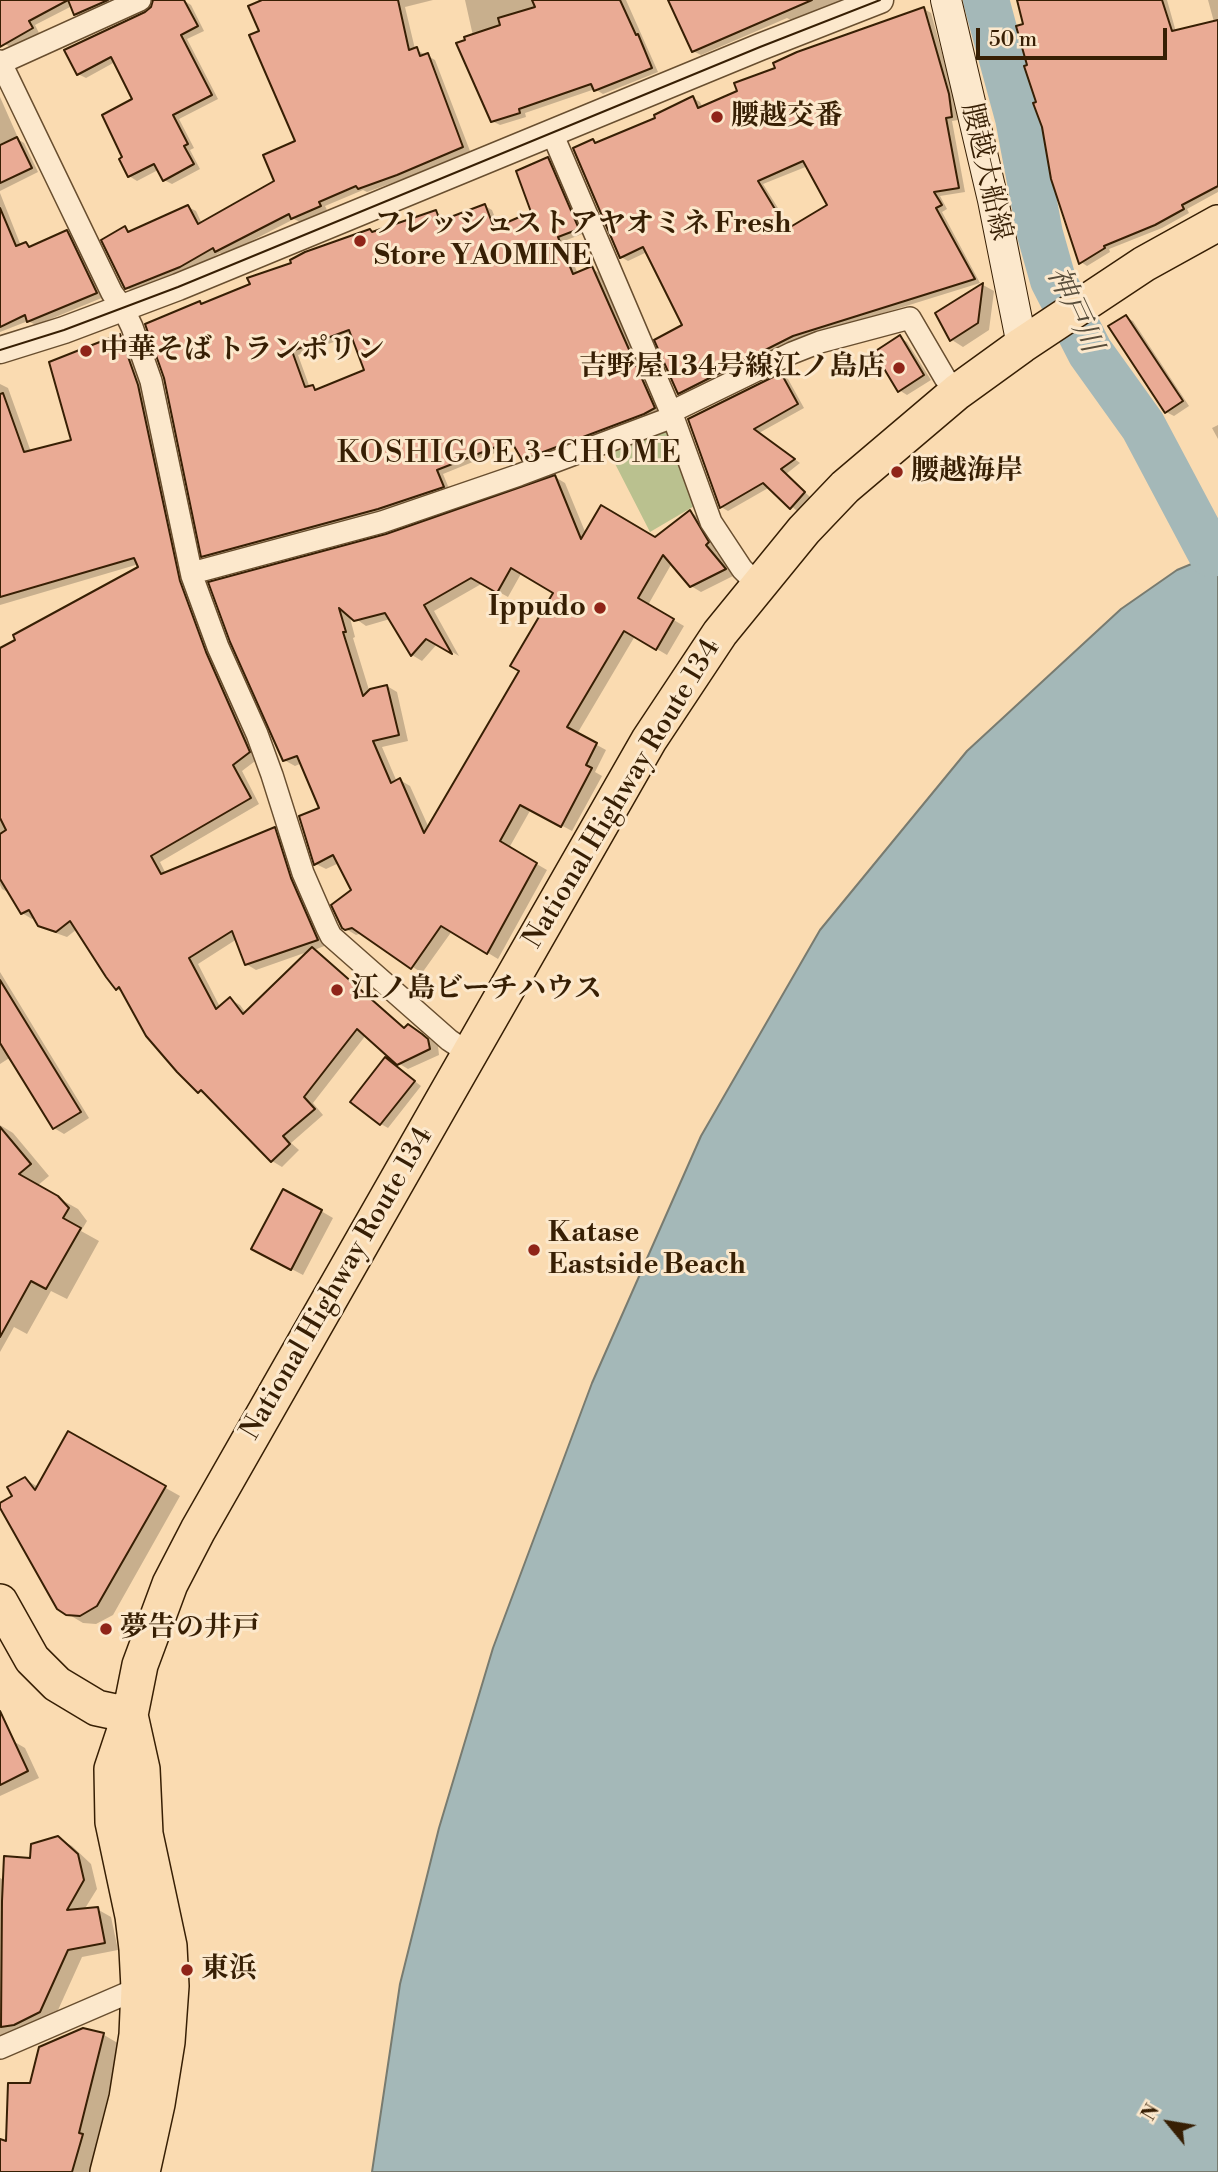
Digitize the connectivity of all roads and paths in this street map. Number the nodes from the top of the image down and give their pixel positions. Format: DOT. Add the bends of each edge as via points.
graph roads {
  1 [pos="140,0"];
  2 [pos="880,0"];
  3 [pos="946,0"];
  4 [pos="0,62"];
  5 [pos="552,133"];
  6 [pos="1218,223"];
  7 [pos="123,308"];
  8 [pos="1030,339"];
  9 [pos="0,350"];
  10 [pos="957,392"];
  11 [pos="672,415"];
  12 [pos="192,573"];
  13 [pos="758,585"];
  14 [pos="470,1054"];
  15 [pos="0,1602"];
  16 [pos="130,1715"];
  17 [pos="139,1988"];
  18 [pos="0,2048"];
  19 [pos="108,2172"];
  20 [pos="142,2172"];
  1 -- 4 [label="street"];
  2 -- 5 [label="street"];
  3 -- 8 [label="main road, 腰越大船線"];
  4 -- 7 [label="street"];
  5 -- 7 [label="street"];
  5 -- 11 [label="street"];
  6 -- 8 [label="highway, National Highway Route 134" via="1144,264"];
  7 -- 9 [label="street"];
  7 -- 12 [label="street" via="151,381"];
  8 -- 10 [label="highway, National Highway Route 134"];
  10 -- 11 [label="street" via="910,318 792,353"];
  10 -- 13 [label="highway, National Highway Route 134" via="845,487"];
  11 -- 12 [label="street" via="382,522"];
  11 -- 13 [label="street" via="711,522"];
  12 -- 14 [label="street" via="218,647 257,734 303,873 331,936"];
  13 -- 14 [label="highway, National Highway Route 134" via="649,740"];
  14 -- 16 [label="highway, National Highway Route 134" via="170,1584 140,1665"];
  15 -- 16 [label="highway" via="33,1659 57,1684 97,1708"];
  16 -- 17 [label="highway, National Highway Route 134" via="112,1769 113,1822 133,1916"];
  16 -- 20 [label="highway, National Highway Route 134" via="142,1769 145,1834 169,1946 171,1986 167,2042"];
  17 -- 18 [label="street"];
  17 -- 19 [label="highway, National Highway Route 134" via="131,2073"];
}
